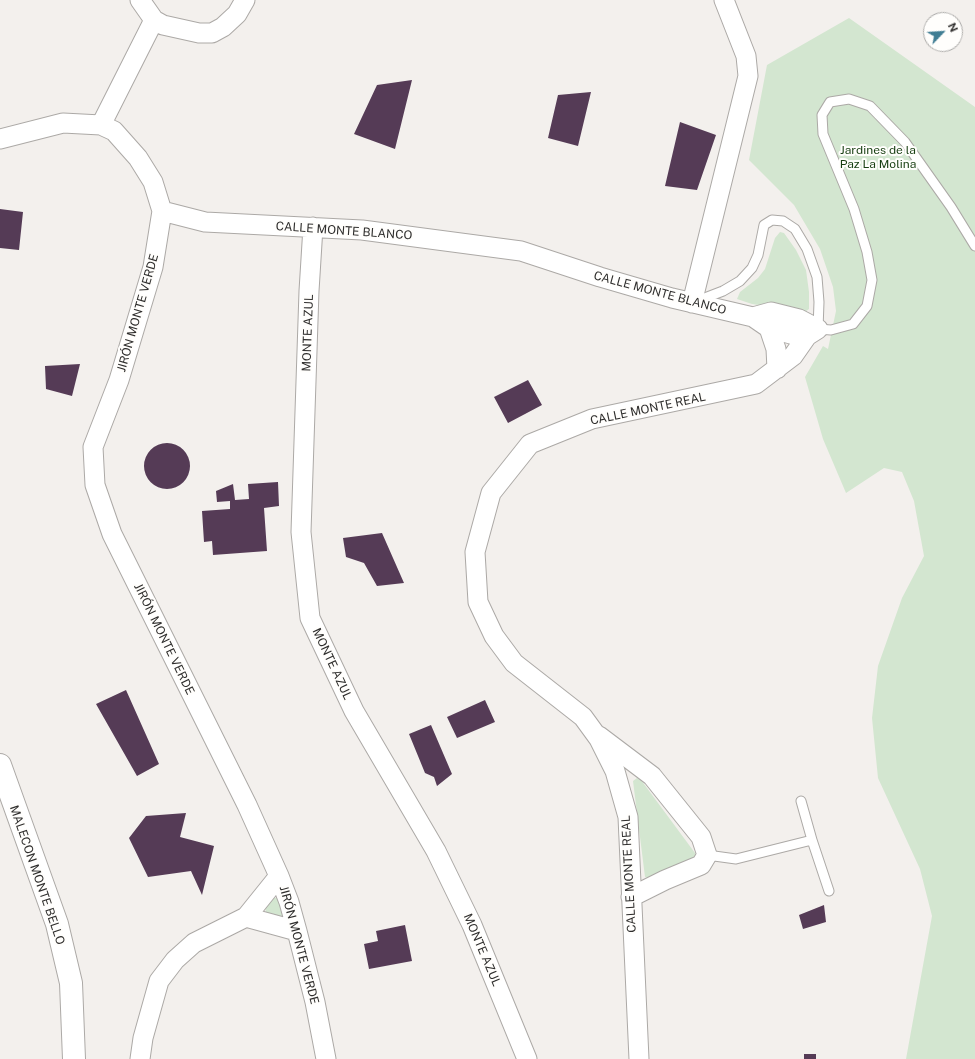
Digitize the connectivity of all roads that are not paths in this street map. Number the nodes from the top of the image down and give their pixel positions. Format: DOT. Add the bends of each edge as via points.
graph roads {
  1 [pos="140,0"];
  2 [pos="245,0"];
  3 [pos="724,0"];
  4 [pos="154,20"];
  5 [pos="102,125"];
  6 [pos="0,139"];
  7 [pos="162,211"];
  8 [pos="313,227"];
  9 [pos="975,246"];
  10 [pos="692,303"];
  11 [pos="753,317"];
  12 [pos="770,328"];
  13 [pos="812,333"];
  14 [pos="776,369"];
  15 [pos="596,733"];
  16 [pos="0,765"];
  17 [pos="801,801"];
  18 [pos="812,840"];
  19 [pos="707,855"];
  20 [pos="279,876"];
  21 [pos="829,891"];
  22 [pos="631,898"];
  23 [pos="246,917"];
  24 [pos="297,931"];
  25 [pos="74,1059"];
  26 [pos="140,1059"];
  27 [pos="326,1059"];
  28 [pos="527,1059"];
  29 [pos="638,1059"];
  1 -- 4 [label="street"];
  2 -- 4 [label="street" via="237,14 224,27 212,33 199,33 163,25"];
  3 -- 10 [label="street" via="746,56 748,76"];
  4 -- 5 [label="street"];
  5 -- 6 [label="street" via="63,123"];
  5 -- 7 [label="street" via="114,131 138,158 153,182"];
  7 -- 8 [label="street, CALLE MONTE BLANCO" via="205,222"];
  7 -- 20 [label="street, JIRÓN MONTE VERDE" via="150,274 119,380 93,447 95,485 112,534 247,805"];
  8 -- 10 [label="street, CALLE MONTE BLANCO" via="362,230 521,251"];
  8 -- 28 [label="street, MONTE AZUL" via="301,532 310,618 354,711 436,851 472,925"];
  9 -- 13 [label="lane, CALLE MONTE BLANCO" via="905,142 870,106 849,99 830,102 822,115 823,134 854,209 867,252 872,280 867,306 853,324"];
  10 -- 11 [label="street, CALLE MONTE BLANCO"];
  10 -- 13 [label="lane" via="723,291 740,281 752,268 758,255 764,225 772,220 783,221 795,229 807,249 817,277 819,302"];
  11 -- 12 [label="street, CALLE MONTE BLANCO"];
  11 -- 13 [label="street, CALLE MONTE BLANCO" via="771,312 799,319"];
  12 -- 13 [label="street, CALLE MONTE BLANCO" via="798,336"];
  12 -- 14 [label="street" via="776,349"];
  13 -- 14 [label="street, CALLE MONTE REAL" via="793,356"];
  14 -- 15 [label="street, CALLE MONTE REAL" via="748,387 592,419 530,444 491,493 475,552 478,602 494,636 514,663 583,717"];
  15 -- 19 [label="street" via="652,776 701,837"];
  15 -- 22 [label="street, CALLE MONTE REAL" via="615,771 628,818"];
  16 -- 25 [label="street, MALECON MONTE BELLO" via="57,924 72,983"];
  17 -- 18 [label="lane"];
  18 -- 19 [label="lane" via="736,859"];
  18 -- 21 [label="lane"];
  19 -- 22 [label="street" via="701,865"];
  20 -- 23 [label="street"];
  20 -- 24 [label="street, JIRÓN MONTE VERDE" via="290,902"];
  22 -- 29 [label="street, CALLE MONTE REAL"];
  23 -- 24 [label="street"];
  23 -- 26 [label="street" via="194,943 175,960 159,981 143,1038"];
  24 -- 27 [label="street, JIRÓN MONTE VERDE"];
}
